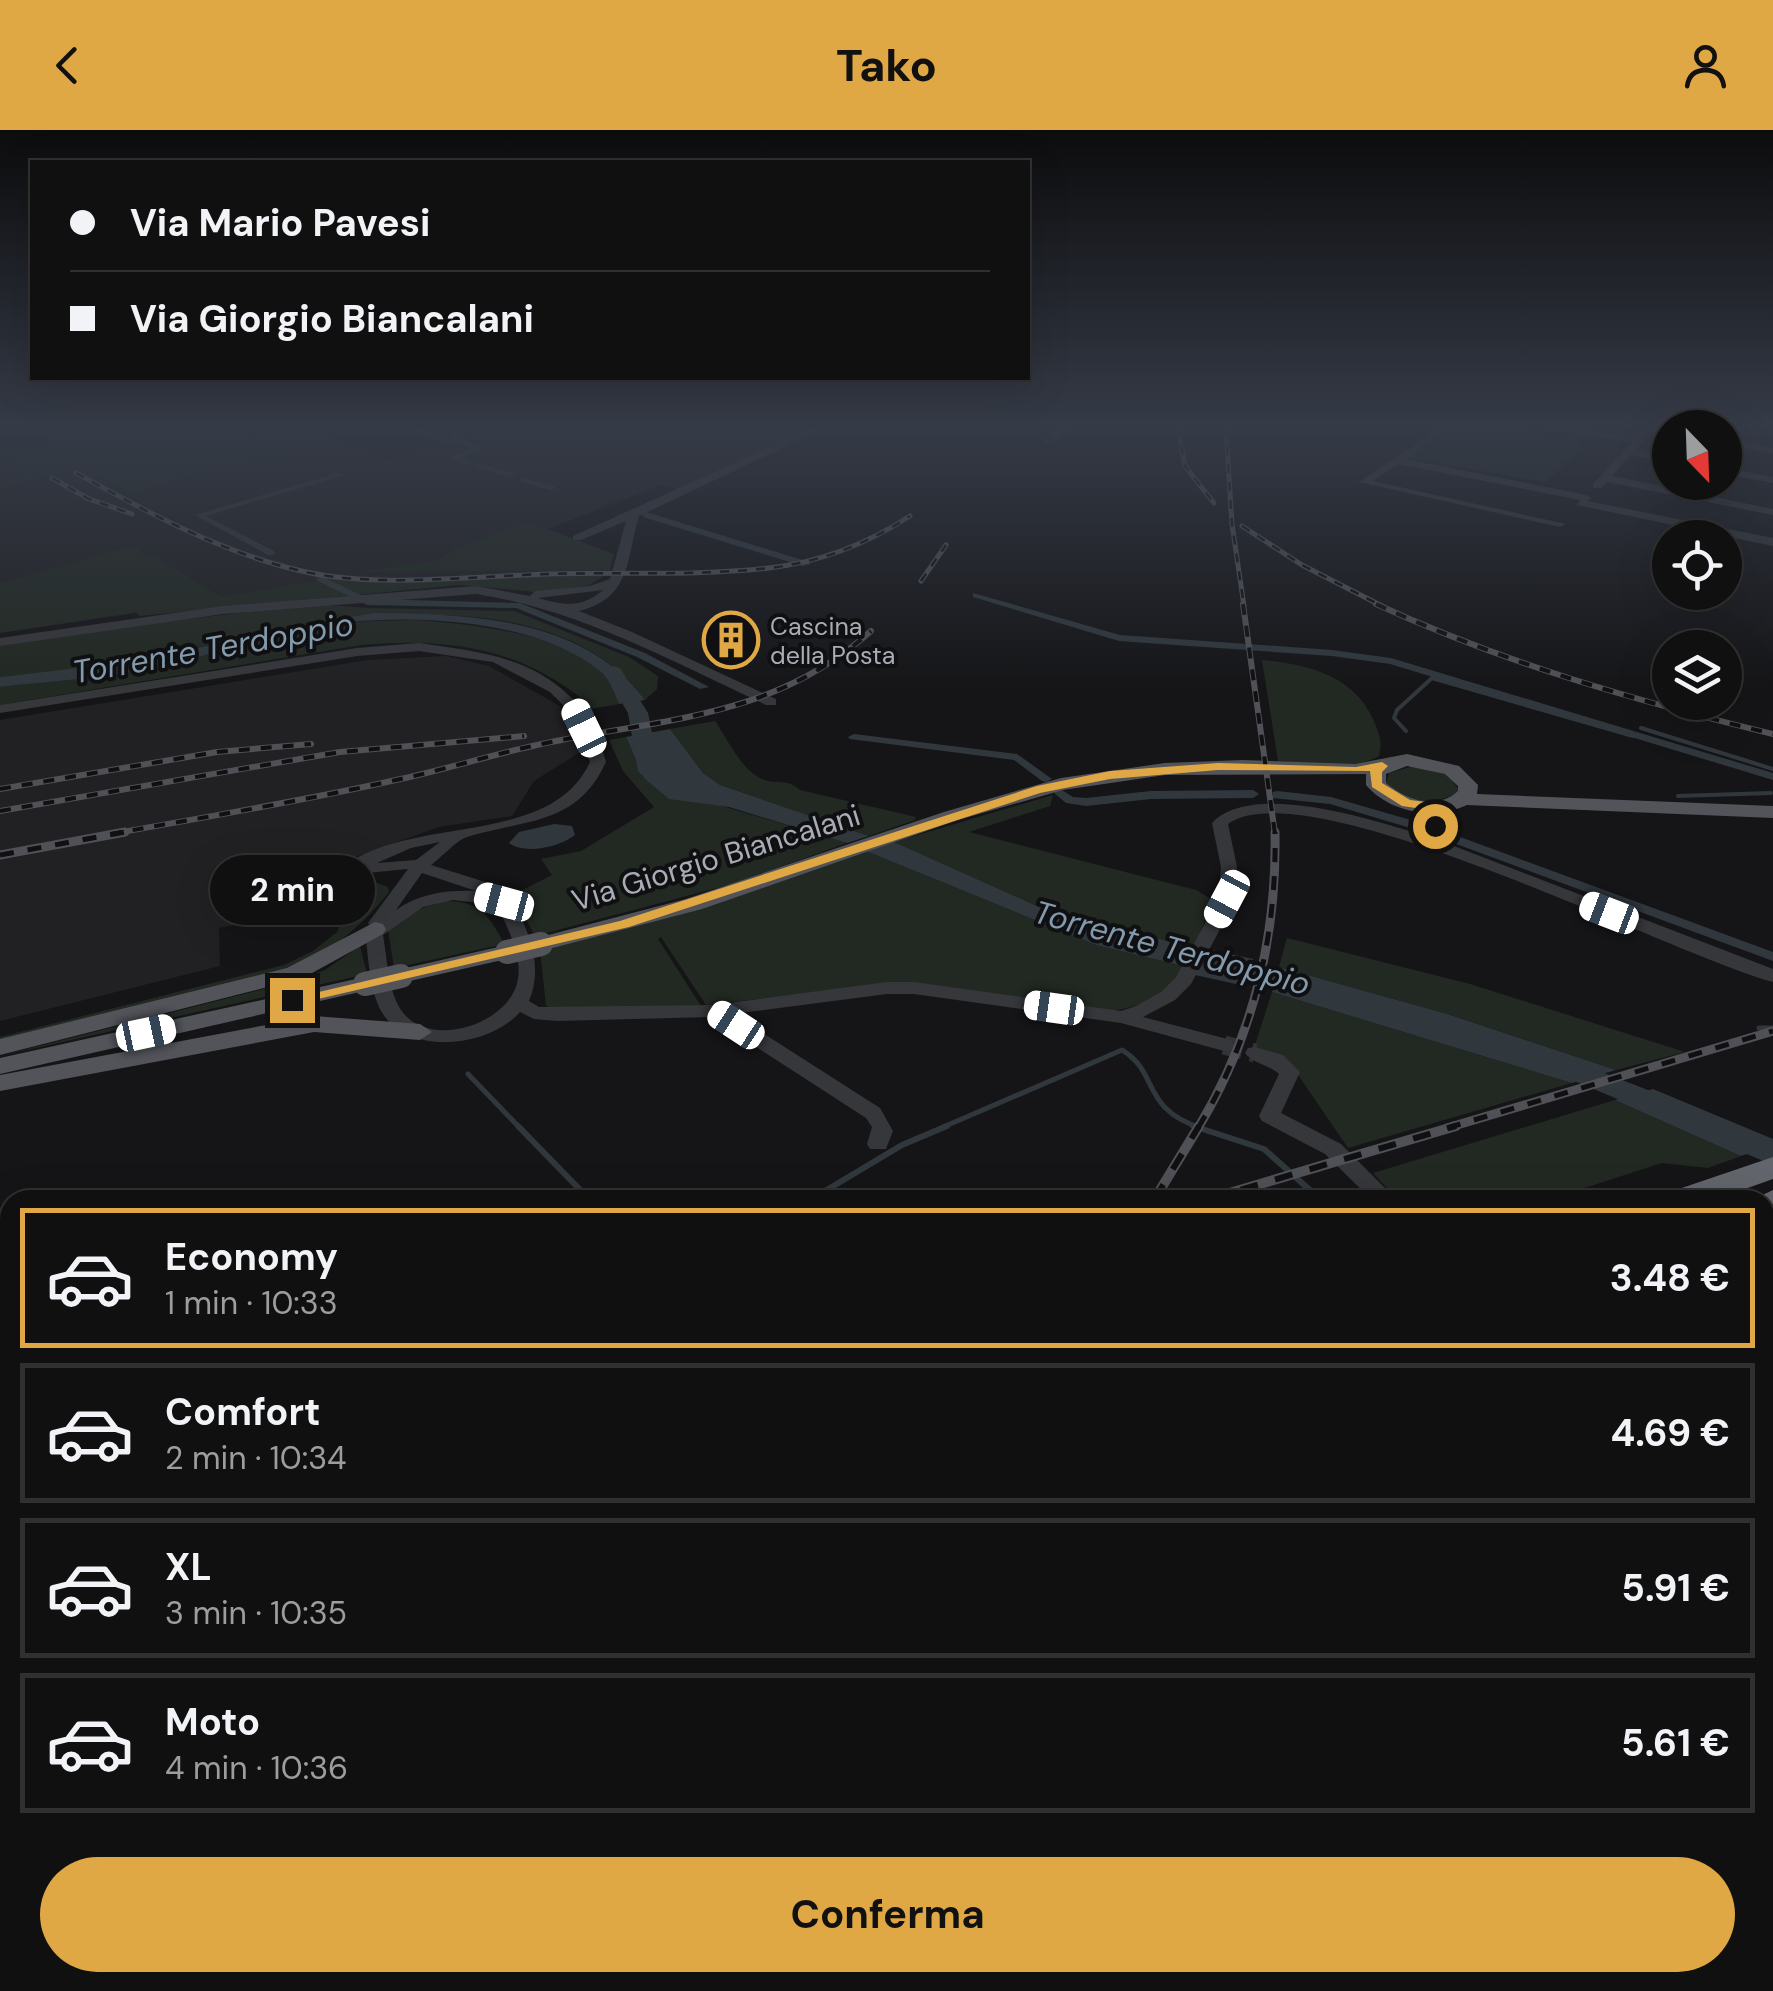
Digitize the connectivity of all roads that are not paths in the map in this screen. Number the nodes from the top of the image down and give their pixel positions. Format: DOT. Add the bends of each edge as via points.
graph roads {
  1 [pos="634,514"];
  2 [pos="632,515"];
  3 [pos="1517,515"];
  4 [pos="1569,515"];
  5 [pos="1648,515"];
  6 [pos="1772,515"];
  7 [pos="1560,524"];
  8 [pos="577,538"];
  9 [pos="1754,539"];
  10 [pos="1554,542"];
  11 [pos="1773,542"];
  12 [pos="616,581"];
  13 [pos="592,590"];
  14 [pos="506,593"];
  15 [pos="607,596"];
  16 [pos="568,610"];
  17 [pos="0,642"];
  18 [pos="662,653"];
  19 [pos="771,702"];
  20 [pos="0,709"];
  21 [pos="1379,775"];
  22 [pos="1462,777"];
  23 [pos="1464,799"];
  24 [pos="1598,805"];
  25 [pos="1436,807"];
  26 [pos="1773,812"];
  27 [pos="485,828"];
  28 [pos="1422,840"];
  29 [pos="414,872"];
  30 [pos="455,876"];
  31 [pos="504,902"];
  32 [pos="375,929"];
  33 [pos="1773,976"];
  34 [pos="518,1002"];
  35 [pos="714,1011"];
  36 [pos="1122,1017"];
  37 [pos="420,1032"];
  38 [pos="1224,1045"];
  39 [pos="0,1047"];
  40 [pos="1256,1054"];
  41 [pos="0,1066"];
  42 [pos="0,1083"];
  43 [pos="878,1144"];
  44 [pos="1773,1168"];
  45 [pos="1375,1190"];
  46 [pos="1711,1190"];
  1 -- 12 [label="street"];
  2 -- 8 [label="street"];
  3 -- 7 [label="street"];
  4 -- 7 [label="street"];
  5 -- 9 [label="street"];
  6 -- 9 [label="street"];
  7 -- 10 [label="street"];
  9 -- 11 [label="street"];
  12 -- 13 [label="street"];
  12 -- 15 [label="street"];
  13 -- 14 [label="street"];
  13 -- 16 [label="street"];
  14 -- 16 [label="street"];
  14 -- 17 [label="street" via="357,597"];
  15 -- 16 [label="street"];
  15 -- 18 [label="street" via="620,625"];
  16 -- 18 [label="street"];
  18 -- 19 [label="street"];
  20 -- 27 [label="street, bridge" via="356,652 420,647 496,658 554,689 575,709 597,768 581,791 548,810"];
  21 -- 22 [label="main road" via="1423,761"];
  21 -- 25 [label="main road" via="1407,803"];
  21 -- 41 [label="main road, Via Giorgio Biancalani, bridge" via="1218,766 1110,775 1037,790 744,888 541,944"];
  22 -- 23 [label="main road" via="1468,785"];
  22 -- 24 [label="main road" via="1492,790"];
  23 -- 24 [label="main road"];
  23 -- 25 [label="main road"];
  24 -- 26 [label="main road"];
  25 -- 28 [label="street" via="1435,826"];
  27 -- 29 [label="street" via="448,840"];
  27 -- 29 [label="street" via="378,853 344,873"];
  27 -- 30 [label="street" via="453,855"];
  28 -- 33 [label="street"];
  28 -- 36 [label="street" via="1308,814 1230,812 1220,822 1230,888 1184,980 1168,996"];
  29 -- 30 [label="street"];
  29 -- 32 [label="street"];
  30 -- 31 [label="street" via="492,889"];
  31 -- 32 [label="street" via="436,898"];
  31 -- 34 [label="street" via="528,974"];
  32 -- 37 [label="street" via="390,1010"];
  32 -- 39 [label="main road" via="295,973"];
  34 -- 35 [label="street" via="534,1013 557,1015"];
  34 -- 37 [label="street" via="475,1031"];
  35 -- 36 [label="street" via="887,988"];
  35 -- 43 [label="street" via="873,1113 884,1133"];
  36 -- 38 [label="street"];
  37 -- 42 [label="main road" via="314,1024"];
  40 -- 45 [label="street" via="1290,1072 1268,1116 1332,1150"];
  44 -- 46 [label="highway"];
}
